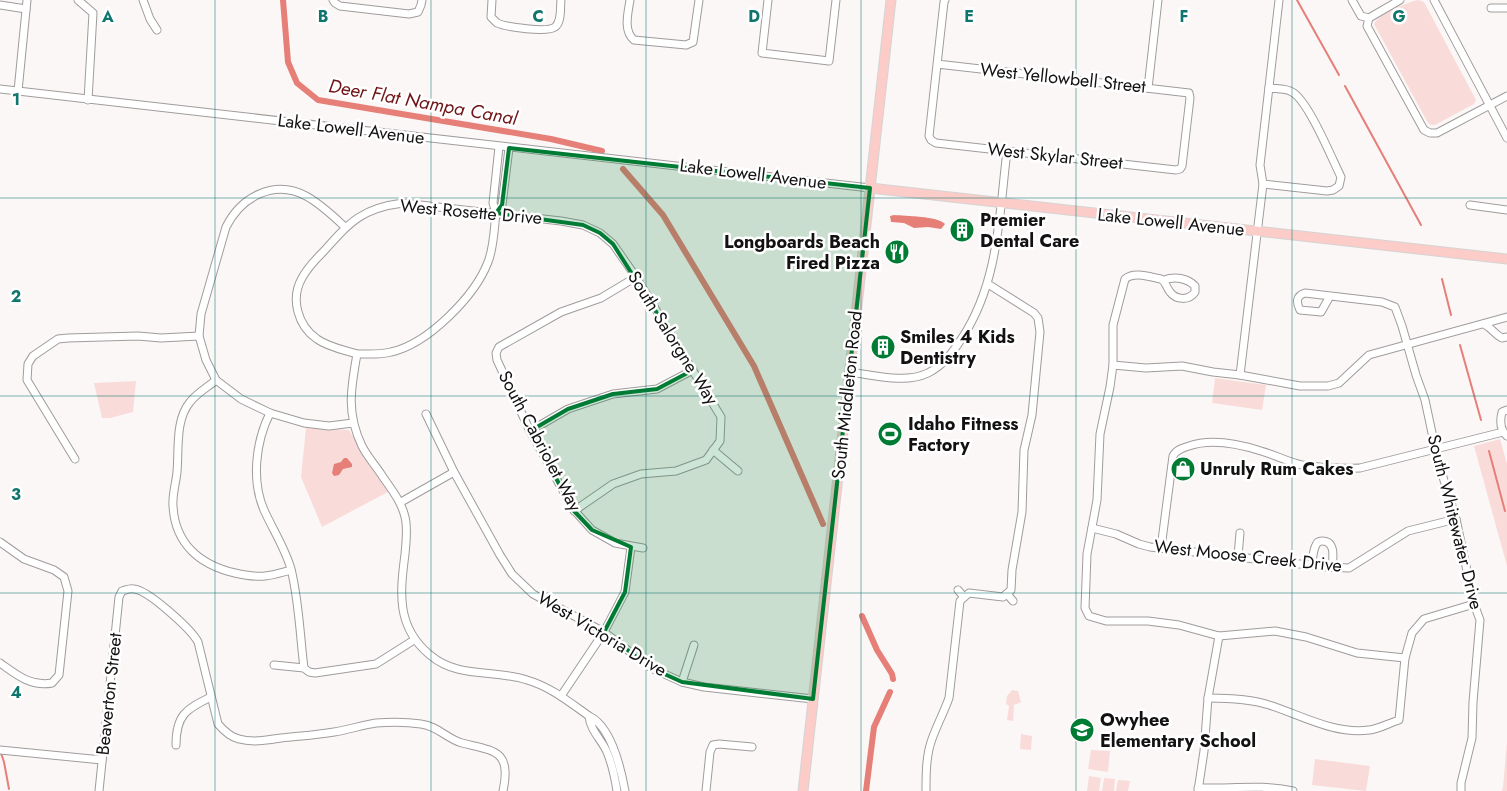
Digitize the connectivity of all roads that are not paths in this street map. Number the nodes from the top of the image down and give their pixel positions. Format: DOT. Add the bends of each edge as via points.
graph roads {
  1 [pos="27,0"];
  2 [pos="78,0"];
  3 [pos="143,0"];
  4 [pos="422,0"];
  5 [pos="492,0"];
  6 [pos="561,0"];
  7 [pos="630,0"];
  8 [pos="699,0"];
  9 [pos="768,0"];
  10 [pos="836,0"];
  11 [pos="891,0"];
  12 [pos="945,0"];
  13 [pos="1158,0"];
  14 [pos="1278,0"];
  15 [pos="1352,0"];
  16 [pos="1400,0"];
  17 [pos="1434,0"];
  18 [pos="334,2"];
  19 [pos="0,5"];
  20 [pos="1491,8"];
  21 [pos="1507,8"];
  22 [pos="26,9"];
  23 [pos="1369,18"];
  24 [pos="157,30"];
  25 [pos="937,64"];
  26 [pos="1148,88"];
  27 [pos="1269,88"];
  28 [pos="0,89"];
  29 [pos="18,91"];
  30 [pos="1507,96"];
  31 [pos="88,100"];
  32 [pos="1490,106"];
  33 [pos="1507,138"];
  34 [pos="499,147"];
  35 [pos="509,148"];
  36 [pos="1007,151"];
  37 [pos="1180,169"];
  38 [pos="1263,184"];
  39 [pos="870,188"];
  40 [pos="1001,203"];
  41 [pos="1470,205"];
  42 [pos="1507,210"];
  43 [pos="496,213"];
  44 [pos="345,227"];
  45 [pos="1257,232"];
  46 [pos="600,233"];
  47 [pos="1507,259"];
  48 [pos="636,277"];
  49 [pos="1164,280"];
  50 [pos="988,284"];
  51 [pos="1330,296"];
  52 [pos="1507,317"];
  53 [pos="1484,324"];
  54 [pos="198,336"];
  55 [pos="1507,337"];
  56 [pos="1408,344"];
  57 [pos="357,354"];
  58 [pos="1113,365"];
  59 [pos="693,370"];
  60 [pos="849,372"];
  61 [pos="1240,375"];
  62 [pos="216,380"];
  63 [pos="1507,410"];
  64 [pos="270,413"];
  65 [pos="426,414"];
  66 [pos="353,423"];
  67 [pos="530,431"];
  68 [pos="1505,434"];
  69 [pos="1435,449"];
  70 [pos="713,450"];
  71 [pos="75,459"];
  72 [pos="738,471"];
  73 [pos="454,472"];
  74 [pos="401,502"];
  75 [pos="574,511"];
  76 [pos="1456,519"];
  77 [pos="1092,528"];
  78 [pos="1240,533"];
  79 [pos="0,542"];
  80 [pos="631,547"];
  81 [pos="643,548"];
  82 [pos="1160,548"];
  83 [pos="1238,556"];
  84 [pos="1311,564"];
  85 [pos="1332,567"];
  86 [pos="291,570"];
  87 [pos="958,590"];
  88 [pos="1007,594"];
  89 [pos="964,597"];
  90 [pos="1012,601"];
  91 [pos="1474,604"];
  92 [pos="604,632"];
  93 [pos="1219,636"];
  94 [pos="414,640"];
  95 [pos="694,645"];
  96 [pos="1405,658"];
  97 [pos="0,663"];
  98 [pos="274,665"];
  99 [pos="304,668"];
  100 [pos="682,682"];
  101 [pos="561,696"];
  102 [pos="211,698"];
  103 [pos="1208,698"];
  104 [pos="813,699"];
  105 [pos="176,745"];
  106 [pos="752,747"];
  107 [pos="0,750"];
  108 [pos="102,760"];
  109 [pos="1198,790"];
  110 [pos="99,791"];
  111 [pos="503,791"];
  112 [pos="620,791"];
  113 [pos="706,791"];
  114 [pos="803,791"];
  115 [pos="926,791"];
  116 [pos="1293,791"];
  117 [pos="1461,791"];
  1 -- 22 [label="street"];
  2 -- 31 [label="street" via="94,13"];
  3 -- 24 [label="street"];
  4 -- 18 [label="street" via="418,12 409,14 340,6"];
  5 -- 6 [label="street" via="493,20 502,25 544,30 555,27"];
  7 -- 8 [label="street" via="629,36 634,40 686,45 693,42"];
  9 -- 10 [label="street" via="762,53 829,61"];
  11 -- 39 [label="main road, South Middleton Road"];
  12 -- 25 [label="street"];
  13 -- 26 [label="street"];
  14 -- 27 [label="street"];
  15 -- 23 [label="street" via="1361,16"];
  16 -- 23 [label="street"];
  17 -- 32 [label="street"];
  19 -- 22 [label="street"];
  20 -- 21 [label="street"];
  22 -- 29 [label="street"];
  23 -- 32 [label="street" via="1367,26 1424,130 1438,133"];
  25 -- 26 [label="street, West Yellowbell Street"];
  25 -- 36 [label="street, West Skylar Street" via="931,140"];
  26 -- 37 [label="street, West Yellowbell Street" via="1189,93"];
  27 -- 38 [label="street" via="1260,166"];
  27 -- 38 [label="street" via="1290,90 1297,95 1341,177 1339,186 1327,191"];
  28 -- 29 [label="street, Lake Lowell Avenue"];
  29 -- 31 [label="street, Lake Lowell Avenue"];
  30 -- 32 [label="street"];
  31 -- 34 [label="street, Lake Lowell Avenue"];
  32 -- 33 [label="street"];
  34 -- 35 [label="street, Lake Lowell Avenue"];
  34 -- 43 [label="street" via="493,203"];
  35 -- 39 [label="street, Lake Lowell Avenue"];
  35 -- 43 [label="street" via="502,205"];
  36 -- 37 [label="street, West Skylar Street"];
  36 -- 40 [label="street"];
  38 -- 45 [label="street"];
  39 -- 40 [label="main road, Lake Lowell Avenue"];
  39 -- 60 [label="main road, South Middleton Road"];
  40 -- 45 [label="main road, Lake Lowell Avenue"];
  40 -- 50 [label="street" via="995,257"];
  41 -- 42 [label="street"];
  43 -- 44 [label="street, West Rosette Drive" via="403,203 371,210"];
  43 -- 46 [label="street, West Rosette Drive" via="583,225"];
  43 -- 57 [label="street" via="487,264 478,282 452,314 411,344 393,352"];
  44 -- 54 [label="street" via="323,206 289,190 255,195 243,203 232,214 226,227 201,314"];
  44 -- 57 [label="street, West Rosette Drive" via="302,278 298,287 297,310 306,329 318,340"];
  45 -- 47 [label="main road, Lake Lowell Avenue"];
  45 -- 61 [label="street"];
  46 -- 48 [label="street, South Salorgne Way" via="613,244"];
  48 -- 59 [label="street, South Salorgne Way"];
  48 -- 67 [label="street, South Cabriolet Way" via="601,298 560,312 500,347 496,353 497,360"];
  49 -- 58 [label="street" via="1136,275 1125,279 1113,325"];
  50 -- 60 [label="street" via="968,329 943,364 911,378"];
  50 -- 88 [label="street" via="1034,313 1040,332 1032,414 1024,450 1022,512 1011,590"];
  51 -- 56 [label="street, South Whitewater Drive" via="1382,302 1395,307"];
  52 -- 53 [label="street"];
  53 -- 55 [label="street" via="1496,335"];
  53 -- 56 [label="street"];
  54 -- 62 [label="street"];
  54 -- 71 [label="street" via="68,338 58,340 33,356 28,364 27,380"];
  56 -- 61 [label="street" via="1368,356 1339,384 1300,386"];
  56 -- 69 [label="street, South Whitewater Drive" via="1425,400"];
  57 -- 66 [label="street" via="350,404"];
  58 -- 61 [label="street" via="1146,368 1182,366"];
  58 -- 77 [label="street" via="1100,434 1097,500"];
  59 -- 67 [label="street" via="657,389 613,394 568,409"];
  59 -- 70 [label="street, South Salorgne Way" via="721,417 720,441"];
  60 -- 104 [label="main road, South Middleton Road"];
  62 -- 64 [label="street" via="241,399"];
  62 -- 86 [label="street" via="189,403 181,423 173,496 176,523 193,553 209,565 252,576"];
  63 -- 68 [label="street" via="1500,418"];
  64 -- 66 [label="street" via="304,423 329,426"];
  64 -- 86 [label="street" via="261,438 258,490"];
  65 -- 73 [label="street, West Victoria Drive"];
  66 -- 74 [label="street" via="362,447"];
  67 -- 75 [label="street, South Cabriolet Way"];
  68 -- 69 [label="street"];
  69 -- 76 [label="street, South Whitewater Drive"];
  69 -- 82 [label="street" via="1360,468 1338,469 1300,464 1230,444 1201,442 1186,447 1173,456"];
  70 -- 72 [label="street"];
  70 -- 75 [label="street" via="706,460 676,471 640,474 613,484"];
  73 -- 74 [label="street"];
  73 -- 92 [label="street, West Victoria Drive" via="512,574 534,594"];
  74 -- 94 [label="street" via="407,536 401,597"];
  75 -- 80 [label="street, South Cabriolet Way" via="592,530 615,543"];
  76 -- 85 [label="street, West Moose Creek Drive" via="1408,531 1349,568"];
  76 -- 91 [label="street, South Whitewater Drive"];
  77 -- 82 [label="street, West Moose Creek Drive"];
  77 -- 93 [label="street" via="1086,554 1085,608 1089,616 1106,621 1179,625"];
  78 -- 83 [label="street"];
  79 -- 97 [label="street" via="24,559 64,577 68,592 59,675 52,683 41,685 18,676"];
  80 -- 81 [label="street, South Cabriolet Way"];
  80 -- 92 [label="street" via="625,592"];
  82 -- 83 [label="street, West Moose Creek Drive"];
  83 -- 84 [label="street, West Moose Creek Drive"];
  84 -- 85 [label="street, West Moose Creek Drive"];
  84 -- 85 [label="street" via="1316,544 1324,541 1333,548"];
  86 -- 99 [label="street"];
  87 -- 89 [label="street"];
  88 -- 89 [label="street" via="1003,597 969,593"];
  88 -- 90 [label="street"];
  89 -- 115 [label="street" via="960,601 949,698 931,741"];
  91 -- 96 [label="street" via="1424,619 1412,633"];
  91 -- 117 [label="street, South Whitewater Drive" via="1480,620 1472,738"];
  92 -- 100 [label="street, West Victoria Drive" via="651,668"];
  92 -- 101 [label="street"];
  93 -- 96 [label="street" via="1275,631 1357,652"];
  93 -- 103 [label="street"];
  94 -- 99 [label="street" via="376,664 315,673"];
  94 -- 101 [label="street" via="444,665 474,673 509,675"];
  95 -- 100 [label="street"];
  96 -- 103 [label="street" via="1398,720 1370,730 1338,728 1268,705"];
  98 -- 99 [label="street"];
  100 -- 104 [label="street, West Victoria Drive"];
  101 -- 112 [label="street" via="596,720 621,768"];
  102 -- 105 [label="street" via="184,712 179,720"];
  102 -- 108 [label="street, Beaverton Street" via="193,633 138,590 122,591"];
  102 -- 111 [label="street" via="218,724 223,730 249,741 334,732 376,723 432,726 452,740 494,751 501,757 505,776"];
  103 -- 109 [label="street"];
  104 -- 114 [label="main road, South Middleton Road"];
  106 -- 113 [label="street" via="713,745"];
  107 -- 108 [label="street"];
  108 -- 110 [label="street, Beaverton Street"];
  109 -- 116 [label="street" via="1254,786"];
}
